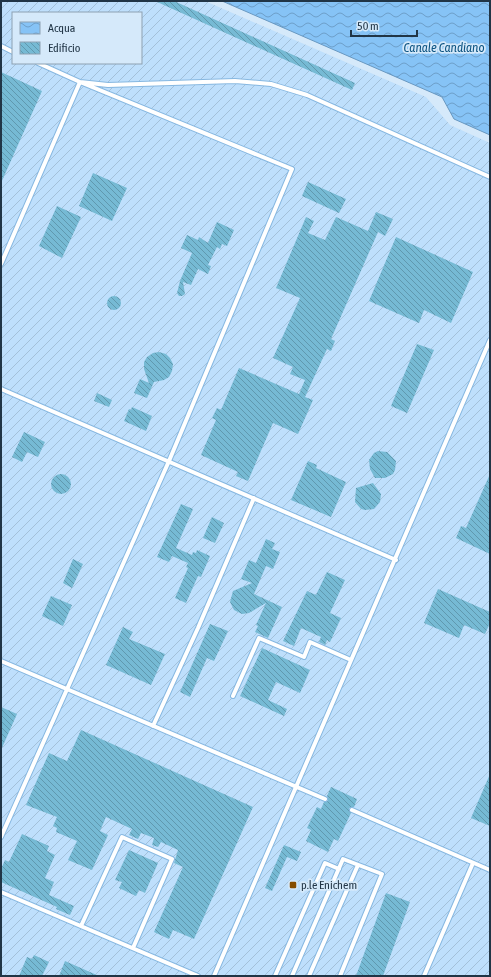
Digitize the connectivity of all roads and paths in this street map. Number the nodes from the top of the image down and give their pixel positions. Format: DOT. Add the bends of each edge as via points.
graph roads {
  1 [pos="1,46"];
  2 [pos="12,52"];
  3 [pos="40,64"];
  4 [pos="80,82"];
  5 [pos="490,177"];
  6 [pos="1,264"];
  7 [pos="490,340"];
  8 [pos="1,389"];
  9 [pos="170,461"];
  10 [pos="254,498"];
  11 [pos="396,560"];
  12 [pos="351,660"];
  13 [pos="1,661"];
  14 [pos="68,690"];
  15 [pos="233,696"];
  16 [pos="153,726"];
  17 [pos="294,787"];
  18 [pos="325,799"];
  19 [pos="352,810"];
  20 [pos="1,837"];
  21 [pos="473,862"];
  22 [pos="358,865"];
  23 [pos="339,869"];
  24 [pos="490,870"];
  25 [pos="1,892"];
  26 [pos="81,926"];
  27 [pos="133,948"];
  28 [pos="198,976"];
  29 [pos="214,976"];
  30 [pos="275,976"];
  31 [pos="292,976"];
  32 [pos="309,976"];
  33 [pos="340,976"];
  34 [pos="424,976"];
  1 -- 2 [label="lane"];
  3 -- 4 [label="lane"];
  4 -- 5 [label="lane" via="108,85 235,81 271,84 308,95"];
  4 -- 6 [label="lane"];
  4 -- 9 [label="lane" via="292,170"];
  7 -- 11 [label="lane"];
  8 -- 9 [label="lane"];
  9 -- 10 [label="lane"];
  9 -- 14 [label="lane"];
  10 -- 11 [label="lane"];
  10 -- 16 [label="lane"];
  11 -- 12 [label="lane"];
  12 -- 15 [label="lane" via="310,642 304,657 259,638"];
  12 -- 17 [label="lane"];
  13 -- 14 [label="lane"];
  14 -- 16 [label="lane"];
  14 -- 20 [label="lane"];
  16 -- 17 [label="lane"];
  17 -- 18 [label="lane"];
  17 -- 29 [label="lane"];
  19 -- 21 [label="lane"];
  21 -- 24 [label="lane"];
  21 -- 34 [label="lane"];
  22 -- 23 [label="lane" via="343,859"];
  22 -- 32 [label="lane"];
  22 -- 33 [label="lane" via="382,874"];
  23 -- 30 [label="lane" via="325,863"];
  23 -- 31 [label="lane"];
  25 -- 26 [label="lane"];
  26 -- 27 [label="lane"];
  26 -- 27 [label="lane" via="122,837 172,859"];
  27 -- 28 [label="lane"];
}
